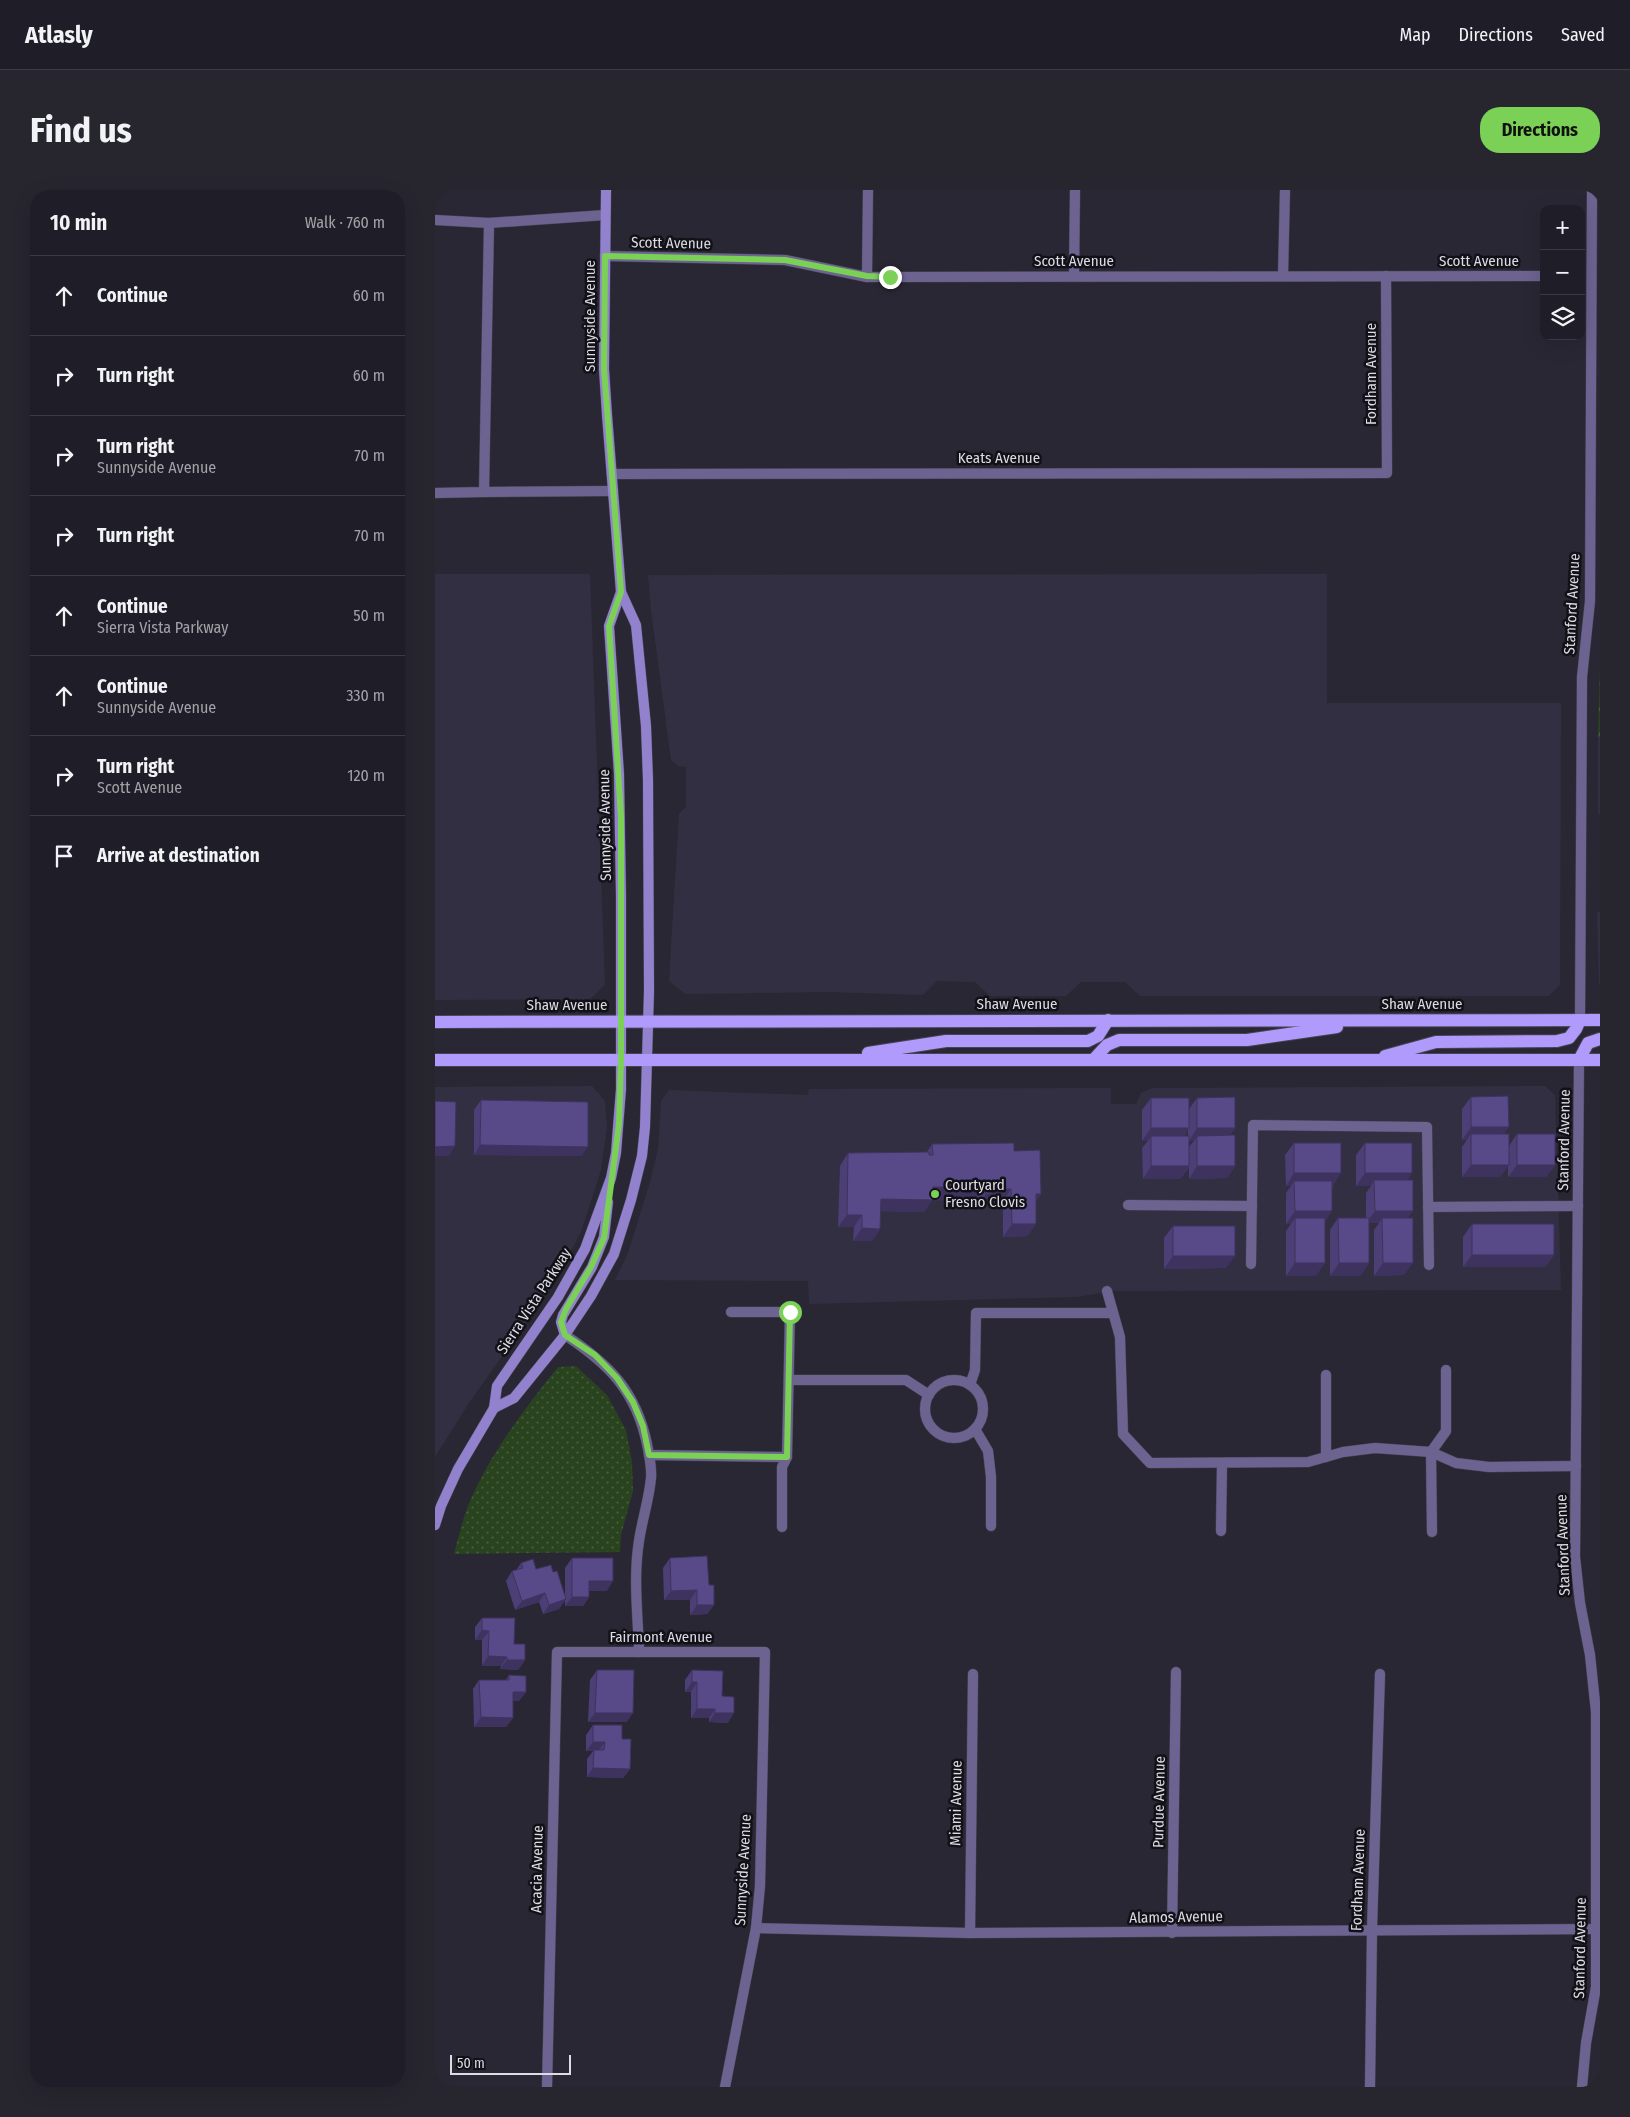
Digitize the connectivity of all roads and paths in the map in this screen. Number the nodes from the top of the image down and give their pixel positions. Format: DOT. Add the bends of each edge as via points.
graph roads {
  1 [pos="606,190"];
  2 [pos="868,190"];
  3 [pos="1075,190"];
  4 [pos="1285,190"];
  5 [pos="1591,190"];
  6 [pos="605,215"];
  7 [pos="435,220"];
  8 [pos="489,223"];
  9 [pos="605,256"];
  10 [pos="867,276"];
  11 [pos="1074,276"];
  12 [pos="1283,276"];
  13 [pos="1386,276"];
  14 [pos="1540,276"];
  15 [pos="1586,276"];
  16 [pos="1595,455"];
  17 [pos="1387,473"];
  18 [pos="611,474"];
  19 [pos="613,491"];
  20 [pos="484,492"];
  21 [pos="435,493"];
  22 [pos="621,592"];
  23 [pos="1108,1020"];
  24 [pos="1382,1020"];
  25 [pos="1580,1020"];
  26 [pos="1600,1020"];
  27 [pos="621,1021"];
  28 [pos="435,1022"];
  29 [pos="649,1022"];
  30 [pos="1600,1040"];
  31 [pos="435,1060"];
  32 [pos="621,1060"];
  33 [pos="648,1060"];
  34 [pos="831,1060"];
  35 [pos="1093,1060"];
  36 [pos="1371,1060"];
  37 [pos="1579,1060"];
  38 [pos="1600,1060"];
  39 [pos="611,1178"];
  40 [pos="1128,1205"];
  41 [pos="1252,1206"];
  42 [pos="1578,1206"];
  43 [pos="1428,1207"];
  44 [pos="1251,1264"];
  45 [pos="1429,1265"];
  46 [pos="1107,1291"];
  47 [pos="731,1312"];
  48 [pos="1113,1313"];
  49 [pos="565,1335"];
  50 [pos="1446,1370"];
  51 [pos="1326,1375"];
  52 [pos="789,1380"];
  53 [pos="970,1385"];
  54 [pos="929,1395"];
  55 [pos="494,1408"];
  56 [pos="975,1429"];
  57 [pos="1431,1452"];
  58 [pos="649,1455"];
  59 [pos="787,1457"];
  60 [pos="1327,1457"];
  61 [pos="1221,1463"];
  62 [pos="1576,1466"];
  63 [pos="435,1525"];
  64 [pos="782,1526"];
  65 [pos="991,1526"];
  66 [pos="1221,1531"];
  67 [pos="1432,1532"];
  68 [pos="557,1652"];
  69 [pos="639,1652"];
  70 [pos="765,1652"];
  71 [pos="1595,1655"];
  72 [pos="1176,1672"];
  73 [pos="973,1674"];
  74 [pos="1380,1674"];
  75 [pos="756,1928"];
  76 [pos="1372,1929"];
  77 [pos="1596,1929"];
  78 [pos="1171,1932"];
  79 [pos="969,1933"];
  80 [pos="547,2087"];
  81 [pos="725,2087"];
  82 [pos="1370,2087"];
  83 [pos="1582,2087"];
  1 -- 6 [label="main road, Sunnyside Avenue"];
  2 -- 10 [label="street"];
  3 -- 11 [label="street"];
  4 -- 12 [label="street"];
  5 -- 15 [label="street, Stanford Avenue"];
  6 -- 8 [label="street"];
  6 -- 9 [label="main road, Sunnyside Avenue"];
  7 -- 8 [label="street"];
  8 -- 20 [label="street"];
  9 -- 10 [label="street, Scott Avenue" via="785,260"];
  9 -- 18 [label="main road, Sunnyside Avenue" via="604,369"];
  10 -- 11 [label="street, Scott Avenue"];
  11 -- 12 [label="street, Scott Avenue"];
  12 -- 13 [label="street, Scott Avenue"];
  13 -- 14 [label="street, Scott Avenue"];
  13 -- 17 [label="street, Fordham Avenue"];
  15 -- 16 [label="street, Stanford Avenue"];
  16 -- 25 [label="street, Stanford Avenue" via="1590,601 1582,678"];
  17 -- 18 [label="street, Keats Avenue"];
  18 -- 19 [label="main road, Sunnyside Avenue"];
  19 -- 20 [label="street"];
  19 -- 22 [label="main road, Sunnyside Avenue"];
  20 -- 21 [label="street"];
  22 -- 27 [label="main road, Sunnyside Avenue" via="609,626 621,808"];
  22 -- 29 [label="main road, Sunnyside Avenue" via="636,625 646,726"];
  23 -- 24 [label="main road, Shaw Avenue"];
  23 -- 29 [label="main road, Shaw Avenue"];
  23 -- 34 [label="main road" via="1098,1036 1088,1041 946,1041"];
  24 -- 25 [label="main road, Shaw Avenue"];
  24 -- 35 [label="main road" via="1247,1040 1119,1040 1107,1045"];
  25 -- 26 [label="main road, Shaw Avenue"];
  25 -- 36 [label="main road" via="1577,1029 1563,1040 1436,1042"];
  27 -- 28 [label="main road, Shaw Avenue"];
  27 -- 29 [label="main road, Shaw Avenue"];
  27 -- 32 [label="main road, Sunnyside Avenue"];
  29 -- 33 [label="main road, Sunnyside Avenue"];
  30 -- 37 [label="main road" via="1588,1044"];
  31 -- 32 [label="main road"];
  32 -- 33 [label="main road"];
  32 -- 39 [label="main road, Sierra Vista Parkway" via="619,1124"];
  33 -- 34 [label="main road"];
  33 -- 49 [label="main road" via="641,1156 625,1224 605,1271"];
  34 -- 35 [label="main road"];
  35 -- 36 [label="main road"];
  36 -- 37 [label="main road"];
  37 -- 38 [label="main road"];
  37 -- 42 [label="street, Stanford Avenue"];
  39 -- 49 [label="main road" via="604,1238 563,1315 561,1322"];
  39 -- 55 [label="main road, Sierra Vista Parkway" via="585,1249 558,1298 497,1386"];
  40 -- 41 [label="street"];
  41 -- 43 [label="street" via="1253,1125 1263,1125 1427,1127"];
  41 -- 44 [label="street"];
  42 -- 43 [label="street"];
  42 -- 62 [label="street, Stanford Avenue"];
  43 -- 45 [label="street"];
  46 -- 48 [label="street"];
  47 -- 52 [label="street" via="790,1312"];
  48 -- 53 [label="street" via="976,1313 975,1370"];
  48 -- 61 [label="street" via="1120,1337 1123,1434 1150,1463"];
  49 -- 55 [label="main road" via="515,1398"];
  49 -- 58 [label="street" via="595,1355 617,1378 633,1402 643,1426"];
  50 -- 57 [label="street" via="1446,1431"];
  51 -- 60 [label="street"];
  52 -- 54 [label="street" via="906,1380"];
  52 -- 59 [label="street"];
  53 -- 54 [label="street" via="951,1380 941,1383"];
  53 -- 56 [label="street" via="978,1392 983,1406 981,1421"];
  54 -- 56 [label="street" via="925,1412 927,1420 938,1433 957,1438"];
  55 -- 63 [label="main road, Sierra Vista Parkway" via="458,1469"];
  56 -- 65 [label="street" via="988,1451"];
  57 -- 60 [label="street" via="1375,1448"];
  57 -- 62 [label="street" via="1456,1463 1489,1467"];
  57 -- 67 [label="street"];
  58 -- 59 [label="street"];
  58 -- 69 [label="street" via="649,1498 636,1570"];
  59 -- 64 [label="street" via="782,1467"];
  60 -- 61 [label="street" via="1307,1462"];
  61 -- 66 [label="street"];
  62 -- 71 [label="street, Stanford Avenue" via="1575,1557 1579,1603"];
  68 -- 69 [label="street, Fairmont Avenue"];
  68 -- 80 [label="street, Acacia Avenue"];
  69 -- 70 [label="street, Fairmont Avenue"];
  70 -- 75 [label="street, Sunnyside Avenue" via="760,1886"];
  71 -- 77 [label="street, Stanford Avenue"];
  72 -- 78 [label="street, Purdue Avenue"];
  73 -- 79 [label="street, Miami Avenue"];
  74 -- 76 [label="street, Fordham Avenue"];
  75 -- 79 [label="street, Alamos Avenue"];
  75 -- 81 [label="street, Sunnyside Avenue"];
  76 -- 77 [label="street, Alamos Avenue"];
  76 -- 78 [label="street, Alamos Avenue"];
  76 -- 82 [label="street, Fordham Avenue"];
  77 -- 83 [label="street, Stanford Avenue" via="1596,1987"];
  78 -- 79 [label="street, Alamos Avenue"];
}
